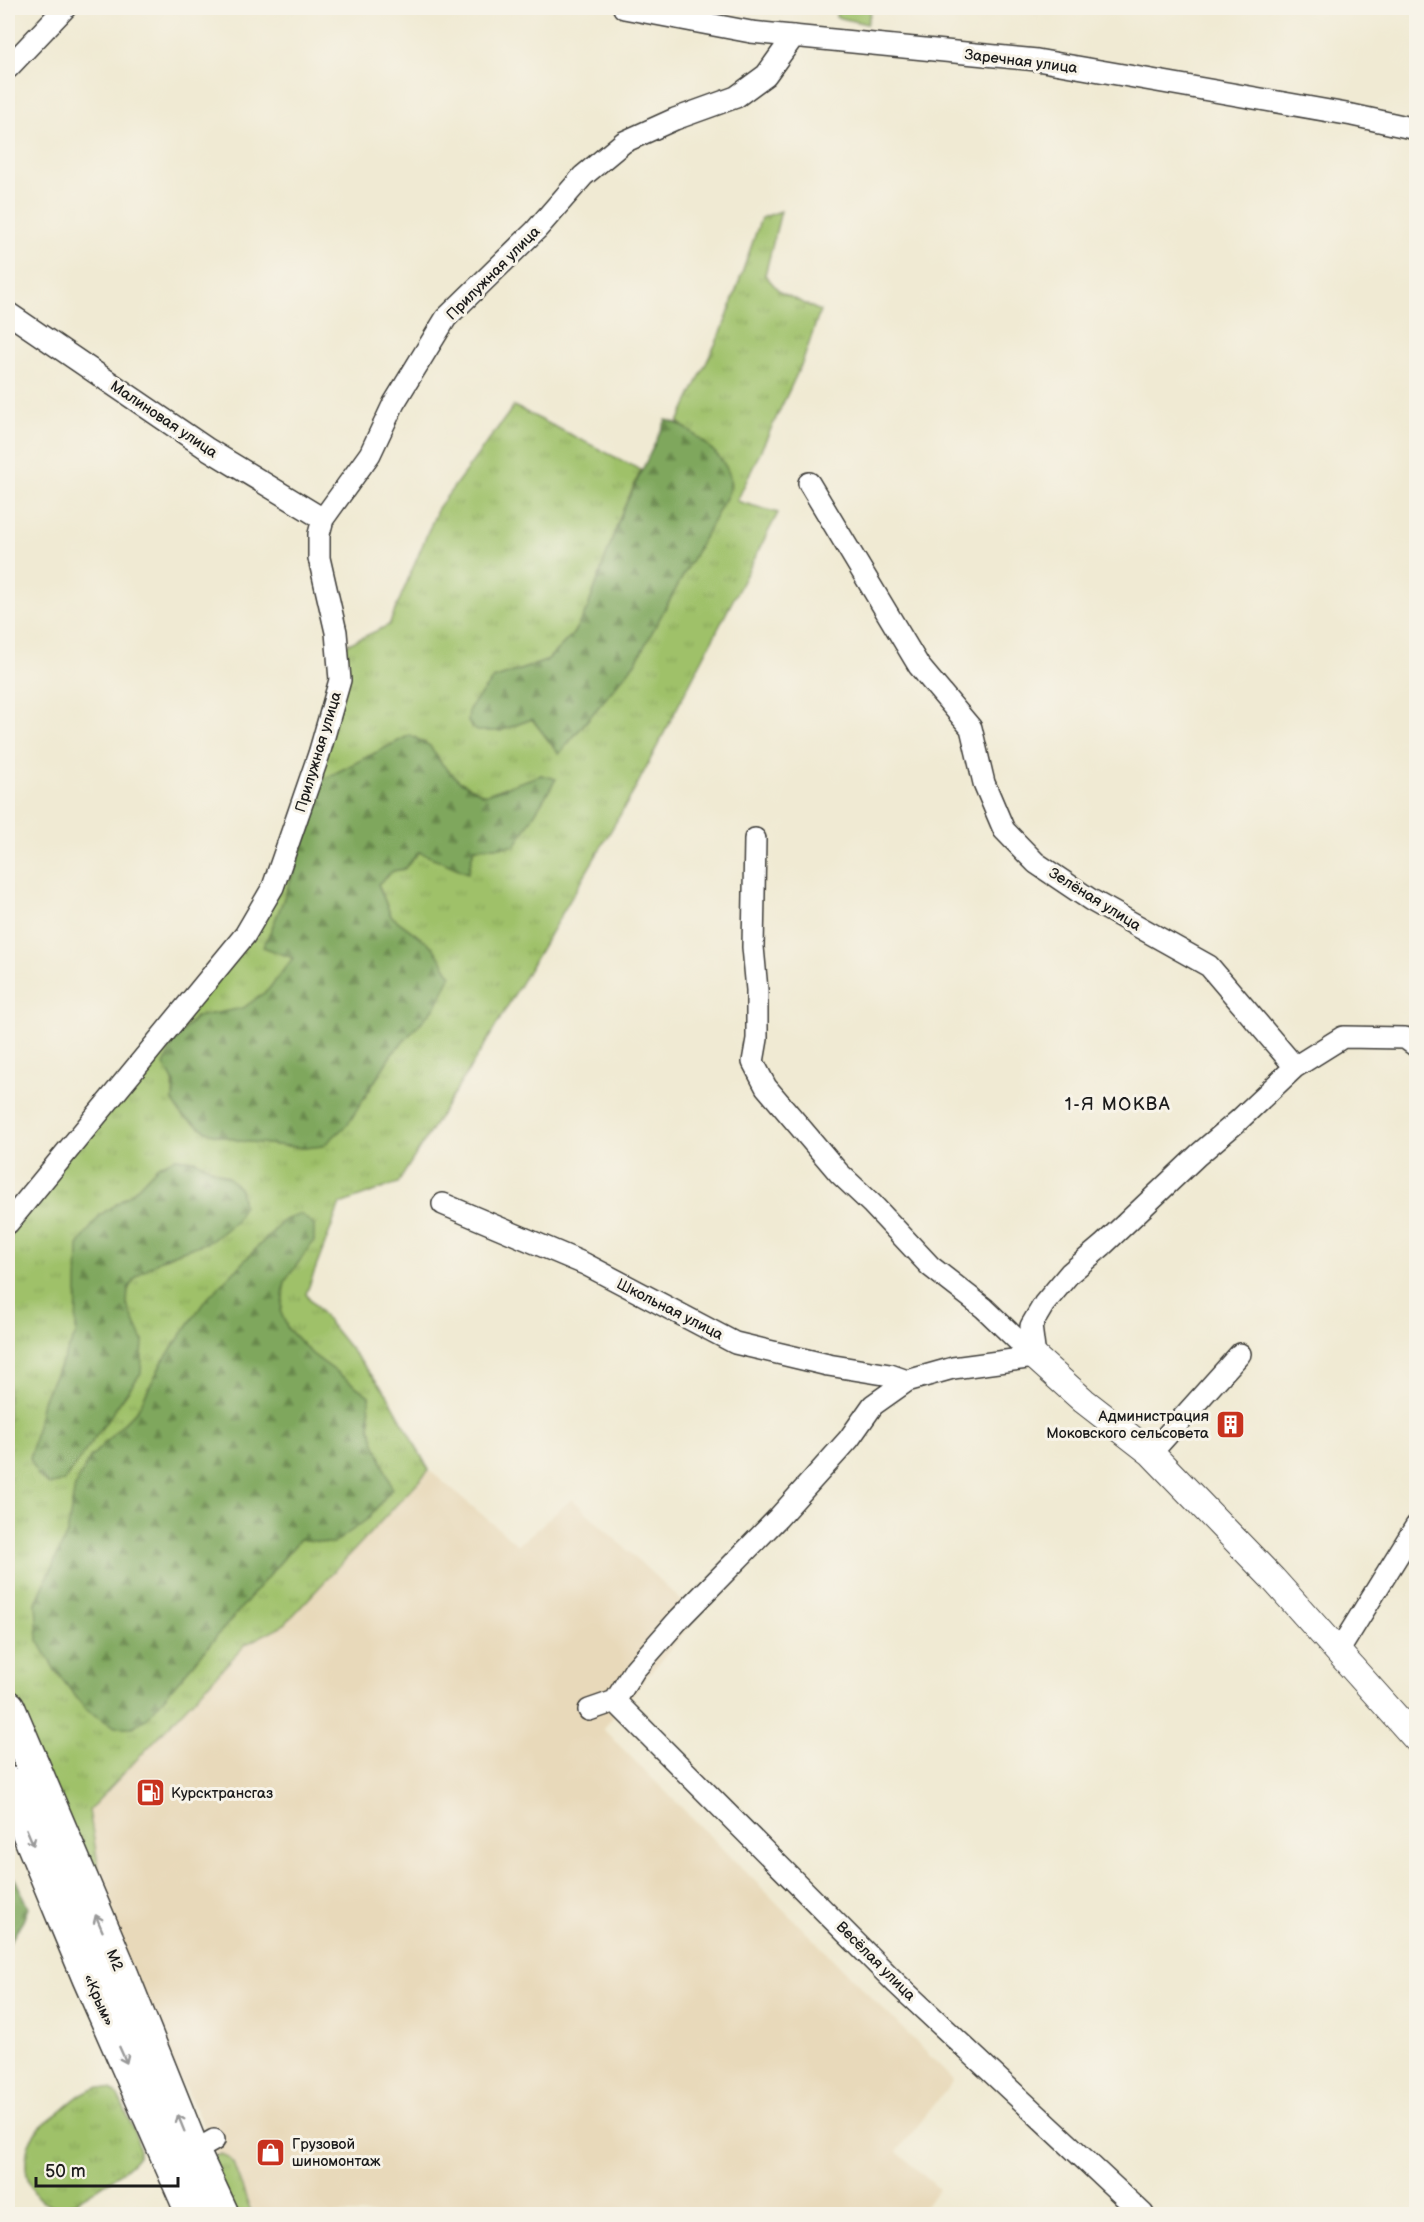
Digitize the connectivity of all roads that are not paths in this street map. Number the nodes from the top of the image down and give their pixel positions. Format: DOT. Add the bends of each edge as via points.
graph roads {
  1 [pos="65,8"];
  2 [pos="624,8"];
  3 [pos="794,36"];
  4 [pos="8,68"];
  5 [pos="1416,129"];
  6 [pos="8,313"];
  7 [pos="809,483"];
  8 [pos="323,519"];
  9 [pos="755,839"];
  10 [pos="1416,1046"];
  11 [pos="1295,1067"];
  12 [pos="443,1204"];
  13 [pos="8,1223"];
  14 [pos="1240,1354"];
  15 [pos="1035,1357"];
  16 [pos="907,1382"];
  17 [pos="1151,1453"];
  18 [pos="1416,1526"];
  19 [pos="1338,1652"];
  20 [pos="615,1701"];
  21 [pos="8,1707"];
  22 [pos="590,1710"];
  23 [pos="1416,1739"];
  24 [pos="8,1784"];
  25 [pos="193,2214"];
  26 [pos="222,2214"];
  27 [pos="1143,2214"];
  1 -- 4 [label="street"];
  2 -- 3 [label="street, Заречная улица" via="751,32"];
  3 -- 5 [label="street, Заречная улица" via="1036,60"];
  3 -- 8 [label="street, Прилужная улица" via="766,75 736,97 624,142 583,176 536,230 446,318 394,403 370,454"];
  6 -- 8 [label="street, Малиновая улица" via="206,448"];
  7 -- 11 [label="street, Зелёная улица" via="919,666 971,728 984,783 1004,830 1036,862 1091,900 1209,966"];
  8 -- 13 [label="street, Прилужная улица" via="319,558 336,632 340,680 273,887 245,935"];
  9 -- 15 [label="street" via="753,947 757,1040 753,1062 766,1087 839,1173 930,1266 984,1308"];
  10 -- 11 [label="street" via="1405,1038 1343,1037"];
  11 -- 15 [label="street" via="1070,1273 1031,1326"];
  12 -- 16 [label="street, Школьная улица" via="585,1264 735,1343 890,1375"];
  14 -- 17 [label="street"];
  15 -- 16 [label="street" via="953,1368"];
  15 -- 17 [label="street"];
  16 -- 20 [label="street" via="873,1406 849,1439 778,1518 635,1669"];
  17 -- 19 [label="street" via="1274,1579"];
  18 -- 19 [label="street"];
  19 -- 23 [label="street"];
  20 -- 22 [label="street"];
  20 -- 27 [label="street, Весёлая улица" via="897,1984"];
  26 -- 21 [label="highway, М2, one-way" via="203,2146 117,1963"];
  24 -- 25 [label="highway, «Крым», one-way"];
}
